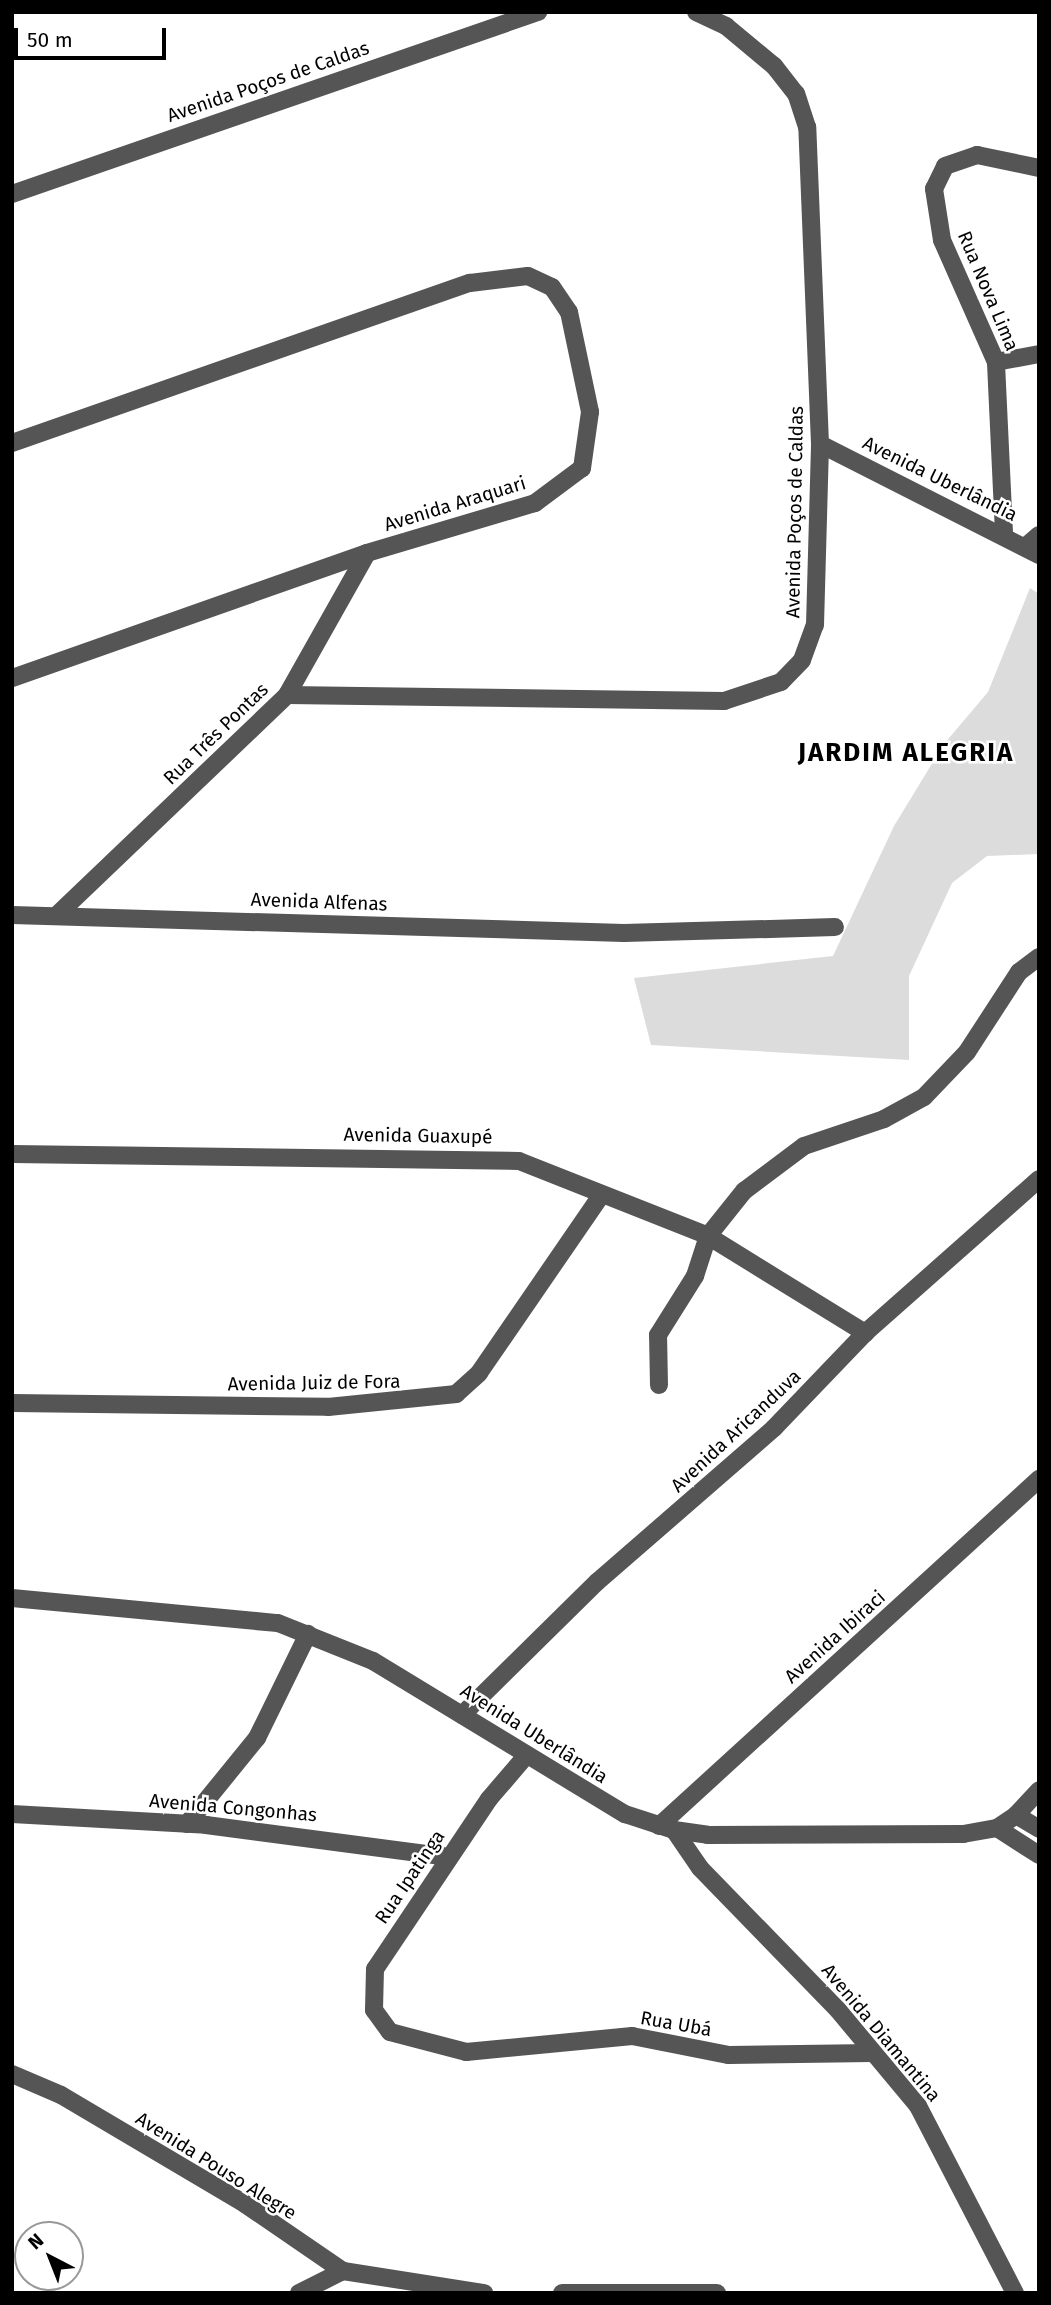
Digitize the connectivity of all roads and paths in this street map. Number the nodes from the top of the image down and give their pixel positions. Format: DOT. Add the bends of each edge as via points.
graph roads {
  1 [pos="538,12"];
  2 [pos="696,12"];
  3 [pos="1039,168"];
  4 [pos="12,194"];
  5 [pos="1039,354"];
  6 [pos="996,362"];
  7 [pos="12,443"];
  8 [pos="820,444"];
  9 [pos="1004,533"];
  10 [pos="1034,546"];
  11 [pos="367,553"];
  12 [pos="12,678"];
  13 [pos="287,695"];
  14 [pos="12,915"];
  15 [pos="57,915"];
  16 [pos="835,927"];
  17 [pos="1039,957"];
  18 [pos="12,1154"];
  19 [pos="1039,1179"];
  20 [pos="600,1197"];
  21 [pos="708,1236"];
  22 [pos="865,1333"];
  23 [pos="659,1385"];
  24 [pos="12,1403"];
  25 [pos="1039,1479"];
  26 [pos="12,1598"];
  27 [pos="309,1634"];
  28 [pos="462,1715"];
  29 [pos="525,1757"];
  30 [pos="1039,1790"];
  31 [pos="12,1814"];
  32 [pos="1016,1815"];
  33 [pos="187,1824"];
  34 [pos="666,1828"];
  35 [pos="997,1828"];
  36 [pos="1039,1829"];
  37 [pos="1039,1855"];
  38 [pos="449,1857"];
  39 [pos="390,2032"];
  40 [pos="873,2053"];
  41 [pos="12,2074"];
  42 [pos="343,2271"];
  43 [pos="669,2292"];
  44 [pos="299,2293"];
  45 [pos="484,2293"];
  46 [pos="562,2293"];
  47 [pos="717,2293"];
  48 [pos="1015,2293"];
  1 -- 4 [label="street, Avenida Poços de Caldas"];
  2 -- 8 [label="street, Avenida Poços de Caldas" via="726,26 774,66 796,94 807,127"];
  3 -- 6 [label="street, Rua Nova Lima" via="977,155 957,159 937,176 942,240"];
  5 -- 6 [label="street"];
  6 -- 9 [label="street, Rua Nova Lima"];
  7 -- 11 [label="street, Avenida Araquari" via="470,284 528,276 552,287 569,312 590,412 582,468 535,503"];
  8 -- 9 [label="street, Avenida Uberlândia"];
  8 -- 13 [label="street, Avenida Poços de Caldas" via="815,625 802,660 781,682 753,696 724,701"];
  9 -- 10 [label="street, Avenida Uberlândia"];
  11 -- 12 [label="street, Avenida Araquari"];
  11 -- 13 [label="street, Rua Três Pontas"];
  13 -- 15 [label="street, Rua Três Pontas"];
  14 -- 15 [label="street, Avenida Alfenas"];
  15 -- 16 [label="street, Avenida Alfenas" via="624,933"];
  17 -- 21 [label="street" via="1003,992 944,1079 884,1119 781,1158"];
  18 -- 20 [label="street, Avenida Guaxupé" via="486,1156 559,1175"];
  19 -- 22 [label="street, Avenida Aricanduva"];
  20 -- 21 [label="street, Avenida Guaxupé"];
  20 -- 24 [label="street, Avenida Juiz de Fora" via="479,1373 456,1394 328,1407"];
  21 -- 22 [label="street, Avenida Guaxupé"];
  21 -- 23 [label="street" via="695,1276 659,1335"];
  22 -- 28 [label="street, Avenida Aricanduva" via="774,1428 597,1582"];
  25 -- 34 [label="street, Avenida Ibiraci"];
  26 -- 27 [label="street, Avenida Uberlândia" via="251,1616"];
  27 -- 28 [label="street, Avenida Uberlândia" via="373,1661"];
  27 -- 33 [label="street" via="257,1738"];
  28 -- 29 [label="street, Avenida Uberlândia"];
  29 -- 34 [label="street, Avenida Uberlândia" via="625,1814"];
  29 -- 38 [label="street, Rua Ipatinga"];
  30 -- 32 [label="street"];
  31 -- 33 [label="street, Avenida Congonhas"];
  32 -- 35 [label="street"];
  32 -- 36 [label="street"];
  33 -- 38 [label="street, Avenida Congonhas"];
  34 -- 35 [label="street, Avenida Uberlândia" via="896,1835"];
  34 -- 40 [label="street, Avenida Diamantina"];
  35 -- 37 [label="street"];
  38 -- 39 [label="street, Rua Ipatinga" via="376,1969 374,2010"];
  39 -- 40 [label="street, Rua Ubá" via="466,2052 632,2035 729,2056"];
  40 -- 48 [label="street, Avenida Diamantina" via="940,2141"];
  41 -- 42 [label="street, Avenida Pouso Alegre" via="61,2095 245,2204"];
  42 -- 44 [label="street"];
  42 -- 45 [label="street, Avenida Pouso Alegre"];
  43 -- 46 [label="street"];
  43 -- 47 [label="street"];
}
